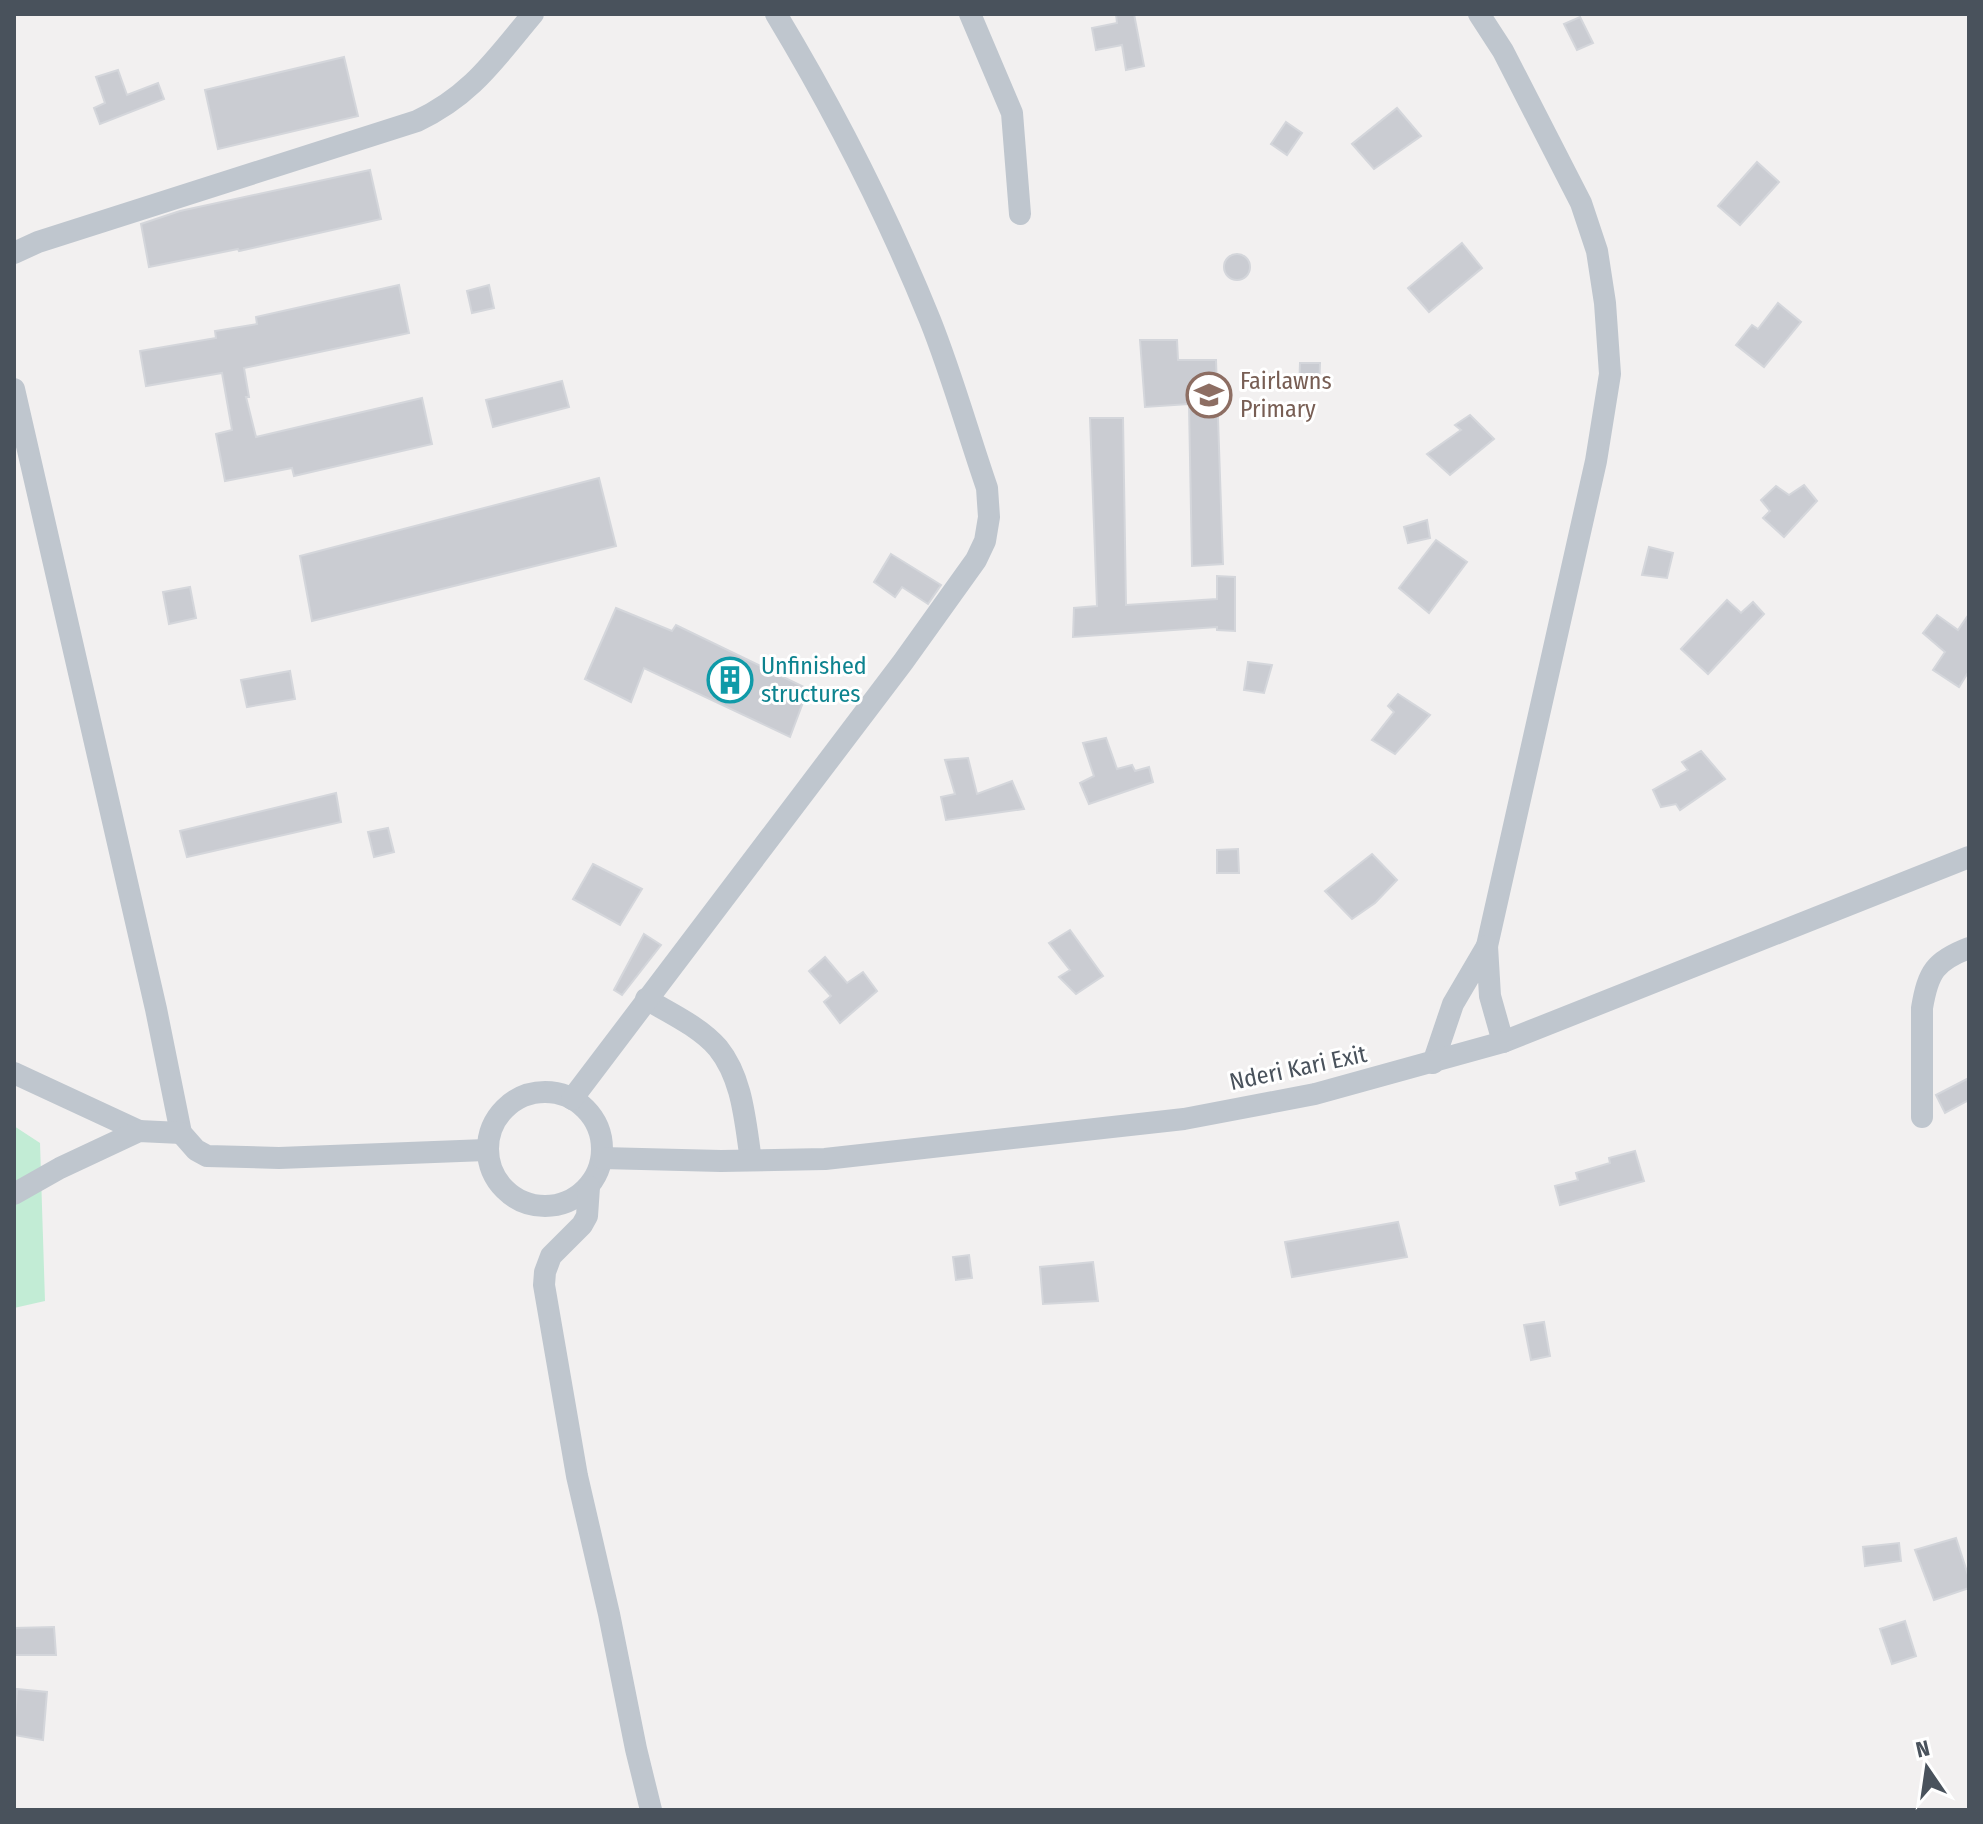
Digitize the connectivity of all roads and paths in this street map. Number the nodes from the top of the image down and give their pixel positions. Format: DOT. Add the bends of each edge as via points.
graph roads {
  1 [pos="533,14"];
  2 [pos="776,14"];
  3 [pos="970,14"];
  4 [pos="1479,14"];
  5 [pos="1020,214"];
  6 [pos="14,253"];
  7 [pos="14,389"];
  8 [pos="1969,857"];
  9 [pos="1487,946"];
  10 [pos="1969,948"];
  11 [pos="646,999"];
  12 [pos="1503,1042"];
  13 [pos="1433,1063"];
  14 [pos="14,1073"];
  15 [pos="572,1099"];
  16 [pos="1922,1117"];
  17 [pos="139,1131"];
  18 [pos="181,1133"];
  19 [pos="486,1150"];
  20 [pos="602,1158"];
  21 [pos="751,1160"];
  22 [pos="589,1187"];
  23 [pos="14,1194"];
  24 [pos="651,1810"];
  1 -- 6 [label="street" via="467,91 417,121"];
  2 -- 11 [label="street" via="826,98 931,323 987,488 989,517 976,560"];
  3 -- 5 [label="street" via="1012,113"];
  4 -- 9 [label="street" via="1581,203 1597,251 1610,374 1596,461"];
  7 -- 18 [label="street"];
  8 -- 12 [label="street, Nderi Kari Exit"];
  9 -- 12 [label="street" via="1490,996"];
  9 -- 13 [label="street" via="1453,1004"];
  10 -- 16 [label="street" via="1946,957 1925,991"];
  11 -- 15 [label="street"];
  11 -- 21 [label="street" via="717,1047 740,1096"];
  12 -- 13 [label="street, Nderi Kari Exit"];
  13 -- 21 [label="street, Nderi Kari Exit" via="1315,1094 1184,1119 825,1159"];
  14 -- 17 [label="street"];
  15 -- 19 [label="street" via="550,1092 513,1102 497,1118"];
  15 -- 20 [label="street" via="596,1124"];
  17 -- 18 [label="street"];
  17 -- 23 [label="street"];
  18 -- 19 [label="street" via="207,1156"];
  19 -- 22 [label="street" via="496,1179 526,1204 566,1203"];
  20 -- 21 [label="street, Nderi Kari Exit"];
  20 -- 22 [label="street"];
  22 -- 24 [label="street" via="587,1216 551,1256 544,1285 577,1476"];
}
